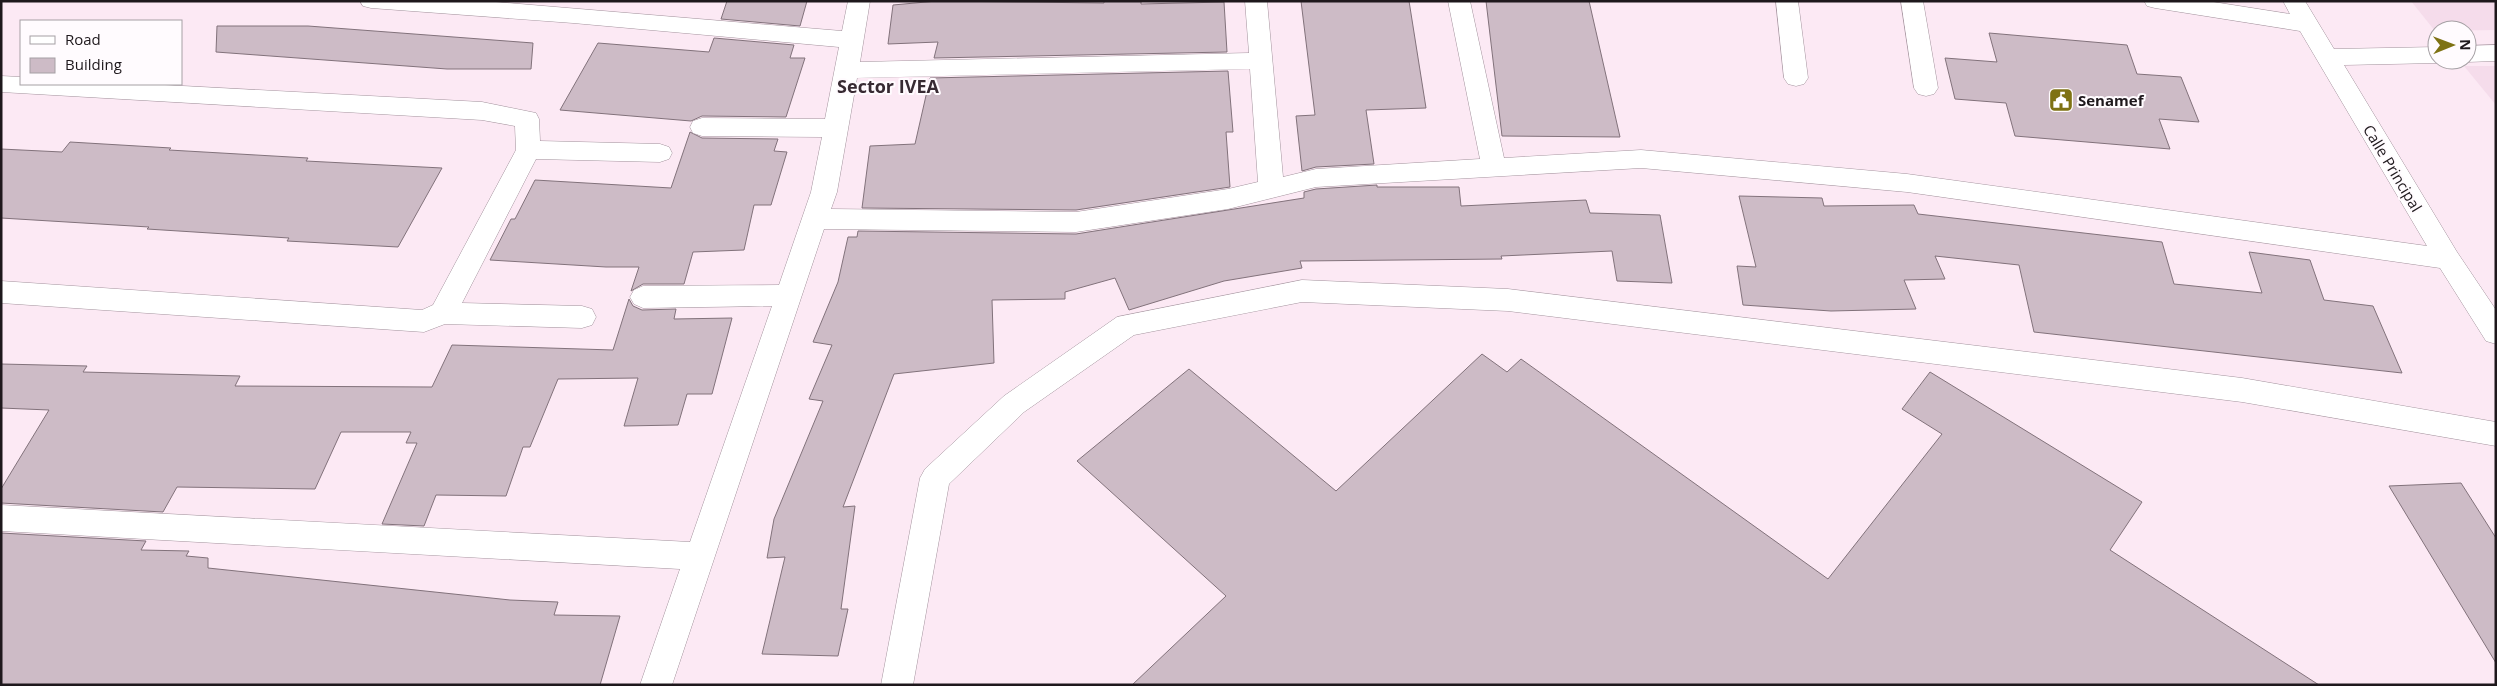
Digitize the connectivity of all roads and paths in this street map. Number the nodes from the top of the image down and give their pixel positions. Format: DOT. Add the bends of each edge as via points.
graph roads {
  1 [pos="374,1"];
  2 [pos="859,1"];
  3 [pos="1256,1"];
  4 [pos="1459,1"];
  5 [pos="1787,1"];
  6 [pos="1912,1"];
  7 [pos="2155,1"];
  8 [pos="2294,1"];
  9 [pos="576,8"];
  10 [pos="2308,24"];
  11 [pos="852,40"];
  12 [pos="2496,53"];
  13 [pos="2477,54"];
  14 [pos="2427,55"];
  15 [pos="2327,57"];
  16 [pos="1261,61"];
  17 [pos="846,70"];
  18 [pos="1796,78"];
  19 [pos="1,84"];
  20 [pos="1926,88"];
  21 [pos="702,127"];
  22 [pos="836,128"];
  23 [pos="528,150"];
  24 [pos="660,153"];
  25 [pos="1494,167"];
  26 [pos="1271,189"];
  27 [pos="815,219"];
  28 [pos="2448,259"];
  29 [pos="1,292"];
  30 [pos="789,295"];
  31 [pos="643,297"];
  32 [pos="443,313"];
  33 [pos="582,318"];
  34 [pos="2496,333"];
  35 [pos="2496,434"];
  36 [pos="1,518"];
  37 [pos="700,556"];
  38 [pos="656,685"];
  39 [pos="897,685"];
  1 -- 9 [label="street"];
  2 -- 11 [label="street"];
  3 -- 16 [label="street"];
  4 -- 25 [label="street"];
  5 -- 18 [label="street"];
  6 -- 20 [label="street"];
  7 -- 10 [label="street"];
  8 -- 10 [label="street, Calle Principal"];
  9 -- 11 [label="street"];
  10 -- 15 [label="street, Calle Principal"];
  11 -- 17 [label="street"];
  12 -- 13 [label="street"];
  14 -- 15 [label="street"];
  15 -- 28 [label="street, Calle Principal"];
  16 -- 17 [label="street"];
  16 -- 26 [label="street"];
  17 -- 22 [label="street"];
  19 -- 23 [label="street" via="482,111 527,119"];
  21 -- 22 [label="street"];
  22 -- 27 [label="street" via="824,192"];
  23 -- 24 [label="street"];
  23 -- 32 [label="street"];
  25 -- 26 [label="street" via="1316,178"];
  25 -- 28 [label="street" via="1641,159 1907,183"];
  26 -- 27 [label="street" via="1228,199 1076,222"];
  27 -- 30 [label="street"];
  28 -- 34 [label="street, Calle Principal"];
  29 -- 32 [label="street" via="424,321"];
  30 -- 31 [label="street"];
  30 -- 37 [label="street"];
  32 -- 33 [label="street"];
  35 -- 39 [label="street" via="2242,390 1508,300 1302,291 1127,325 1014,404 935,478"];
  36 -- 37 [label="street"];
  37 -- 38 [label="street"];
}
